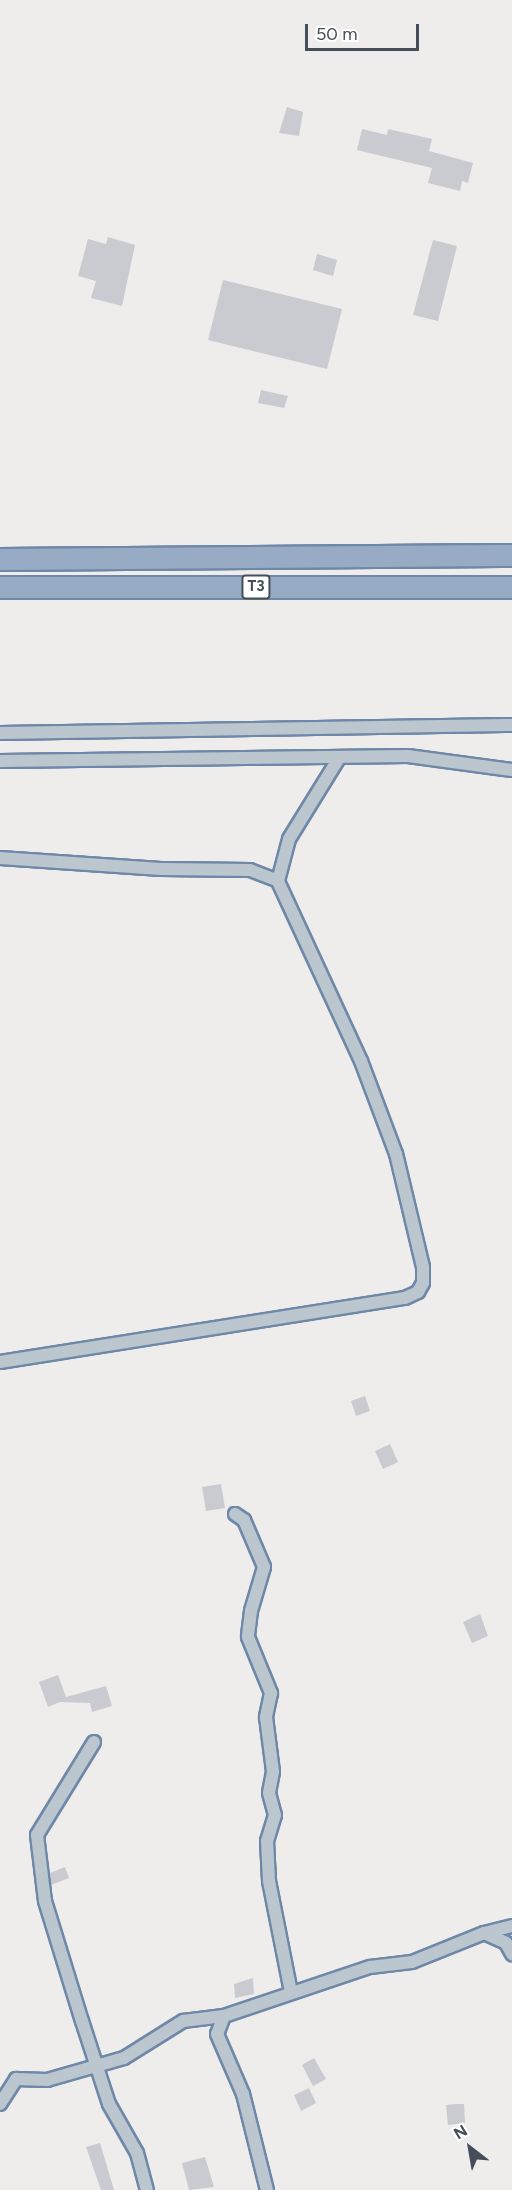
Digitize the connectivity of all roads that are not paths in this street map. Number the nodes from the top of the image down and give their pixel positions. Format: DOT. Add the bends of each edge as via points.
graph roads {
  1 [pos="512,555"];
  2 [pos="0,559"];
  3 [pos="0,587"];
  4 [pos="512,587"];
  5 [pos="512,725"];
  6 [pos="0,733"];
  7 [pos="339,758"];
  8 [pos="0,761"];
  9 [pos="512,770"];
  10 [pos="0,858"];
  11 [pos="278,881"];
  12 [pos="0,1362"];
  13 [pos="235,1514"];
  14 [pos="94,1742"];
  15 [pos="512,1926"];
  16 [pos="484,1933"];
  17 [pos="512,1954"];
  18 [pos="291,1992"];
  19 [pos="224,2016"];
  20 [pos="96,2067"];
  21 [pos="0,2104"];
  22 [pos="147,2190"];
  23 [pos="267,2190"];
  1 -- 2 [label="highway, T3"];
  3 -- 4 [label="highway, T3"];
  5 -- 6 [label="street"];
  7 -- 8 [label="street"];
  7 -- 9 [label="street" via="408,756"];
  7 -- 11 [label="street" via="290,839"];
  10 -- 11 [label="street" via="161,869 250,870"];
  11 -- 12 [label="street" via="361,1062 396,1154 423,1268 423,1283 418,1292 405,1298"];
  13 -- 18 [label="street" via="244,1520 264,1567 250,1611 248,1637 271,1693 266,1717 273,1772 269,1793 275,1815 267,1841 269,1881"];
  14 -- 20 [label="street" via="37,1835 45,1901"];
  15 -- 16 [label="street"];
  16 -- 17 [label="street" via="506,1943"];
  16 -- 18 [label="street" via="412,1962 370,1967"];
  18 -- 19 [label="street"];
  19 -- 20 [label="street" via="183,2021 124,2058"];
  19 -- 23 [label="street" via="217,2034 243,2094"];
  20 -- 21 [label="street" via="47,2080 16,2079"];
  20 -- 22 [label="street" via="109,2104 137,2153"];
}
